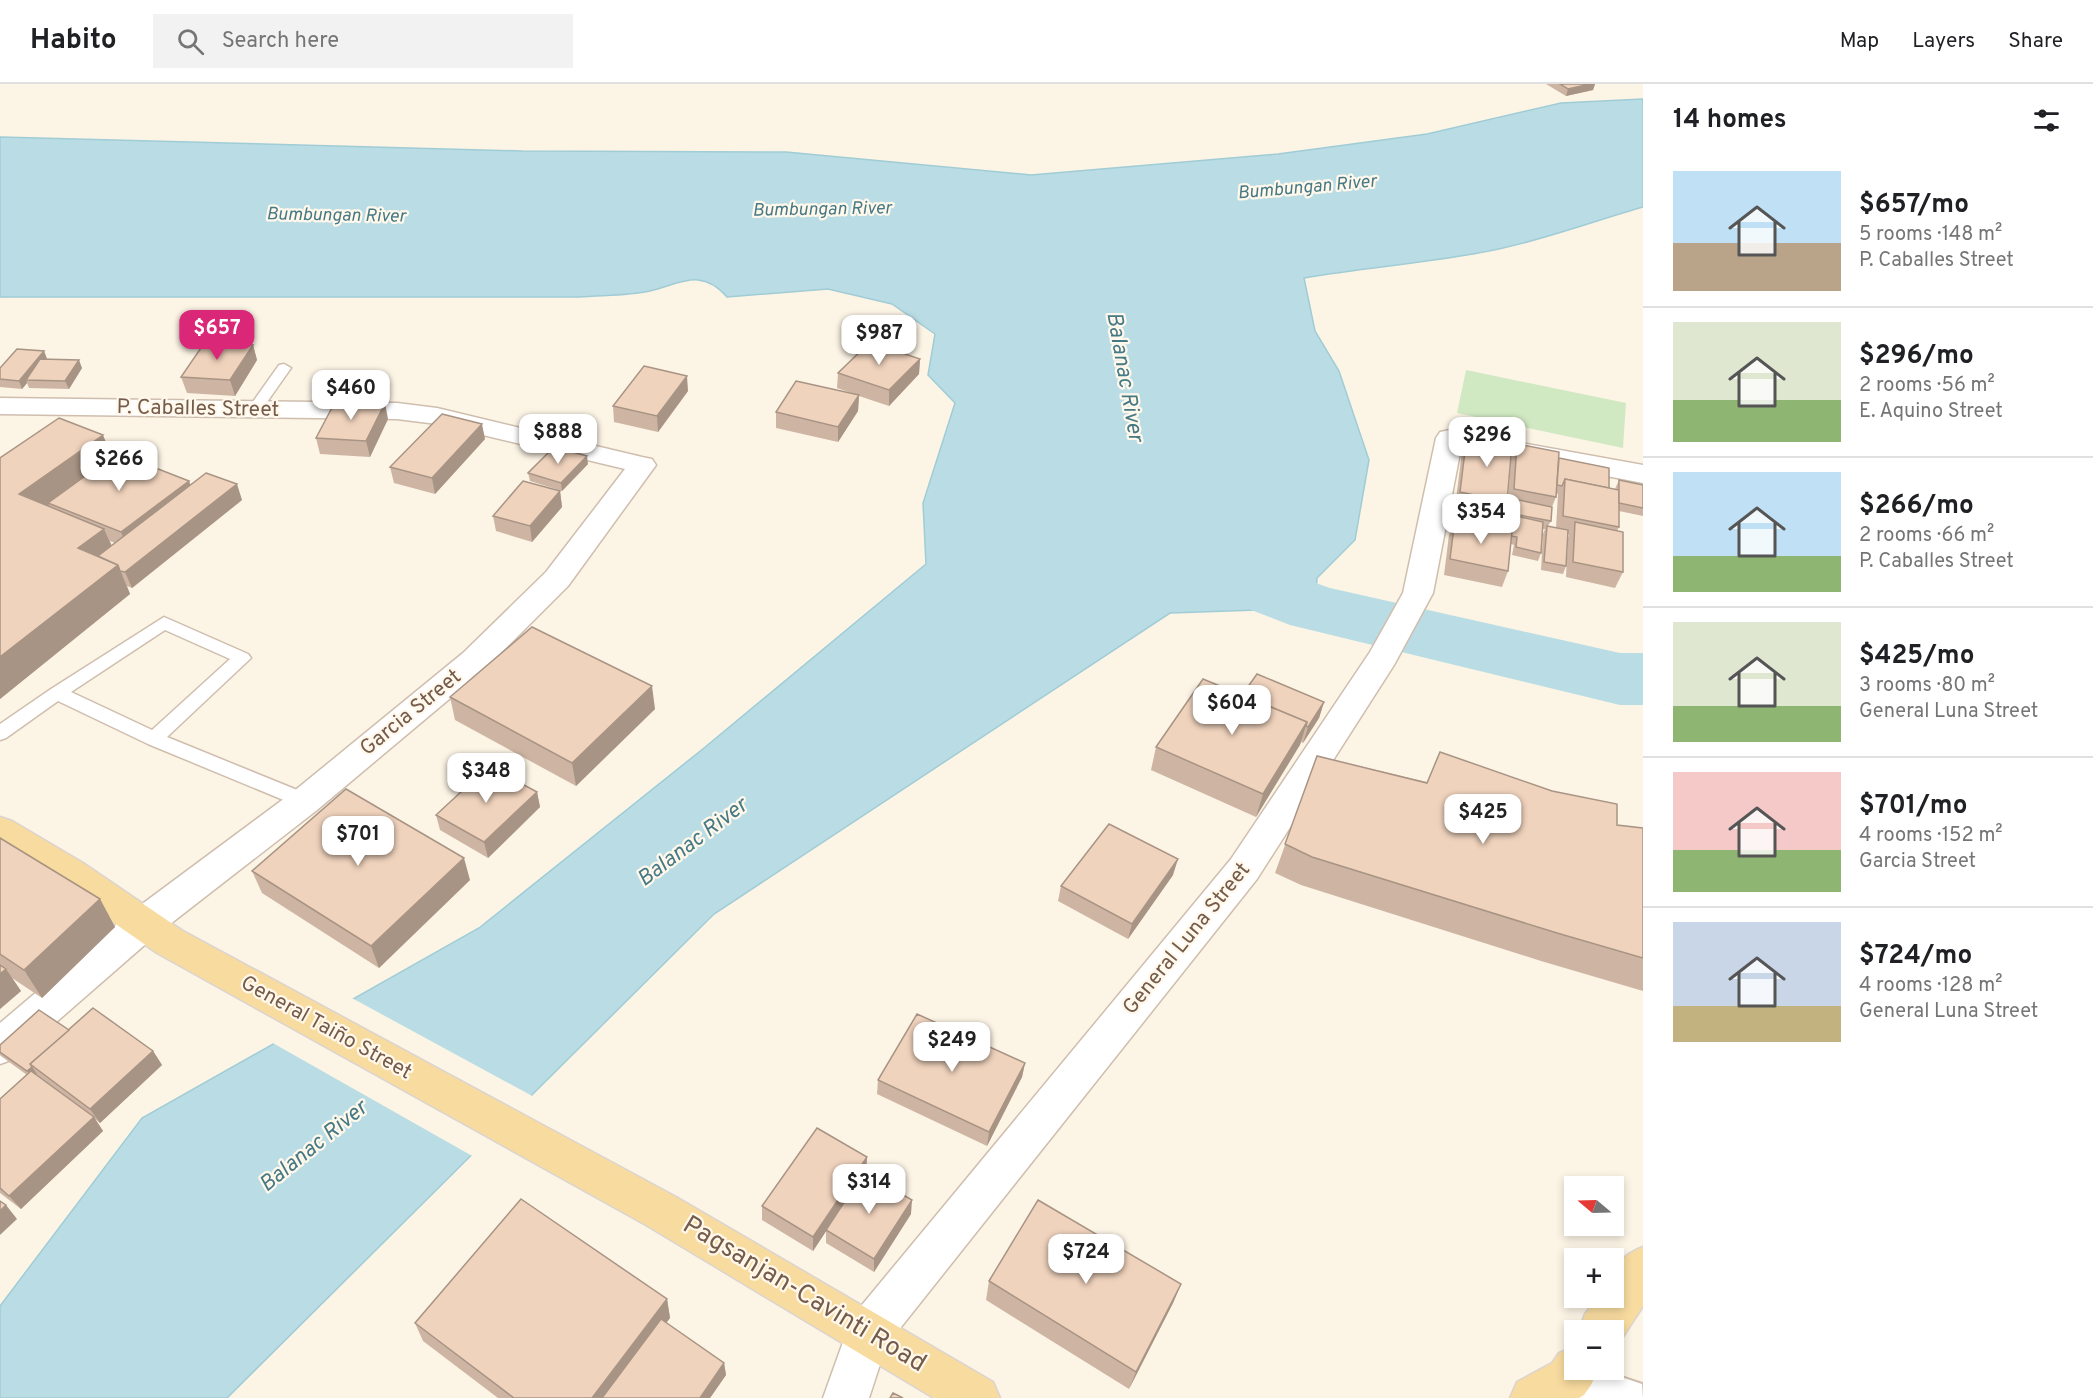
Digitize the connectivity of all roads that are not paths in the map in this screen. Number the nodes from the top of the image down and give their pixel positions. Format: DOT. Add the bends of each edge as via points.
graph roads {
  1 [pos="284,368"];
  2 [pos="0,406"];
  3 [pos="255,409"];
  4 [pos="642,465"];
  5 [pos="1643,474"];
  6 [pos="57,693"];
  7 [pos="0,734"];
  8 [pos="154,739"];
  9 [pos="305,801"];
  10 [pos="0,830"];
  11 [pos="157,933"];
  12 [pos="0,1047"];
  13 [pos="661,1211"];
  14 [pos="1643,1268"];
  15 [pos="1608,1320"];
  16 [pos="868,1334"];
  17 [pos="1559,1382"];
  18 [pos="846,1398"];
  19 [pos="977,1398"];
  20 [pos="1629,1398"];
  1 -- 3 [label="lane"];
  2 -- 3 [label="street, P. Caballes Street"];
  3 -- 4 [label="street, P. Caballes Street" via="397,411 437,416"];
  4 -- 9 [label="street, Garcia Street" via="540,596 474,661"];
  5 -- 16 [label="street, General Luna Street" via="1450,438 1418,593 1383,657 1244,870"];
  6 -- 7 [label="lane"];
  6 -- 8 [label="lane"];
  6 -- 8 [label="lane" via="164,623 242,658"];
  8 -- 9 [label="lane"];
  9 -- 11 [label="street, Garcia Street"];
  10 -- 11 [label="main road, General Taiño Street"];
  11 -- 12 [label="street, Garcia Street"];
  11 -- 13 [label="main road, General Taiño Street"];
  13 -- 16 [label="main road, Pagsanjan-Cavinti Road"];
  14 -- 15 [label="main road"];
  16 -- 18 [label="street, General Luna Street"];
  16 -- 19 [label="main road, Pagsanjan-Cavinti Road"];
  17 -- 20 [label="street"];
}
